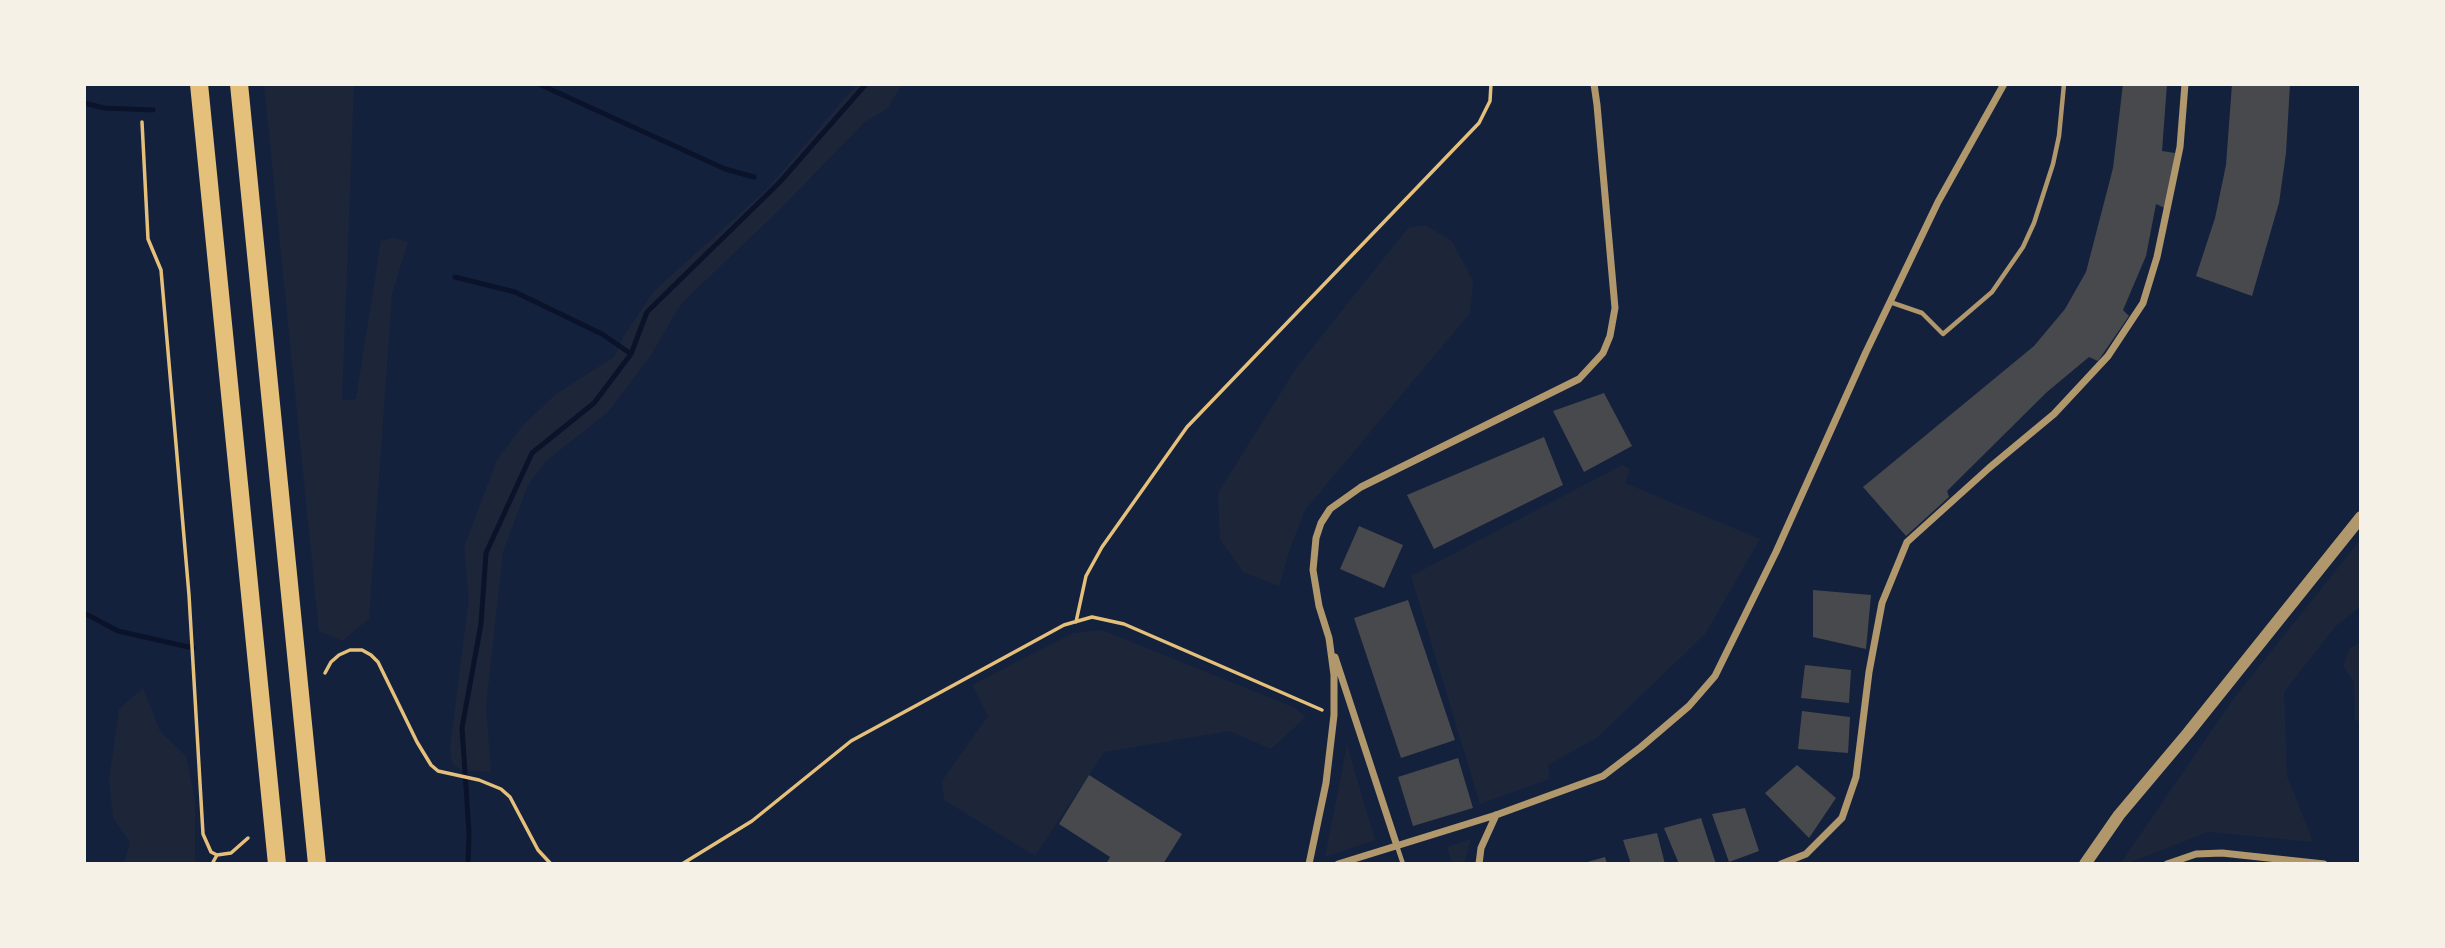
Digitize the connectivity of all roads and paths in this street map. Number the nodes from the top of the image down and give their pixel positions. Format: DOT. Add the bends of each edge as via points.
graph roads {
  1 [pos="199,84"];
  2 [pos="239,84"];
  3 [pos="1491,84"];
  4 [pos="1594,84"];
  5 [pos="2004,84"];
  6 [pos="2064,84"];
  7 [pos="2185,84"];
  8 [pos="142,122"];
  9 [pos="1889,302"];
  10 [pos="2361,517"];
  11 [pos="1076,622"];
  12 [pos="1329,638"];
  13 [pos="325,673"];
  14 [pos="1334,715"];
  15 [pos="1496,815"];
  16 [pos="248,838"];
  17 [pos="1397,845"];
  18 [pos="217,855"];
  19 [pos="212,864"];
  20 [pos="277,864"];
  21 [pos="317,864"];
  22 [pos="551,864"];
  23 [pos="682,864"];
  24 [pos="1308,864"];
  25 [pos="1338,864"];
  26 [pos="1403,864"];
  27 [pos="1479,864"];
  28 [pos="1781,864"];
  29 [pos="2085,864"];
  30 [pos="2167,864"];
  31 [pos="2324,864"];
  1 -- 20 [label="highway"];
  2 -- 21 [label="highway"];
  3 -- 11 [label="path" via="1490,101 1479,123 1187,427 1102,547 1086,576"];
  4 -- 12 [label="street" via="1615,308 1603,353 1579,379 1361,487 1330,509 1316,538 1313,570"];
  5 -- 9 [label="street"];
  6 -- 9 [label="lane" via="2053,164 2034,223 1992,292 1943,334 1922,313"];
  7 -- 28 [label="street" via="2180,147 2143,303 2108,356 2054,414 1907,542 1882,603 1856,777 1842,818 1806,854"];
  8 -- 18 [label="path" via="148,239 161,270 189,595 203,834"];
  9 -- 15 [label="street" via="1715,676 1689,706 1602,776"];
  10 -- 29 [label="street" via="2119,815"];
  11 -- 14 [label="path" via="1092,617 1124,624"];
  11 -- 23 [label="path" via="851,741 752,821"];
  12 -- 14 [label="street"];
  12 -- 17 [label="street"];
  13 -- 22 [label="path" via="339,655 350,650 371,655 431,765 501,789"];
  14 -- 24 [label="street" via="1326,783"];
  15 -- 17 [label="street"];
  15 -- 27 [label="street" via="1480,848"];
  16 -- 18 [label="path" via="231,853"];
  17 -- 25 [label="street"];
  17 -- 26 [label="lane"];
  18 -- 19 [label="path"];
  30 -- 31 [label="street" via="2209,853"];
}
